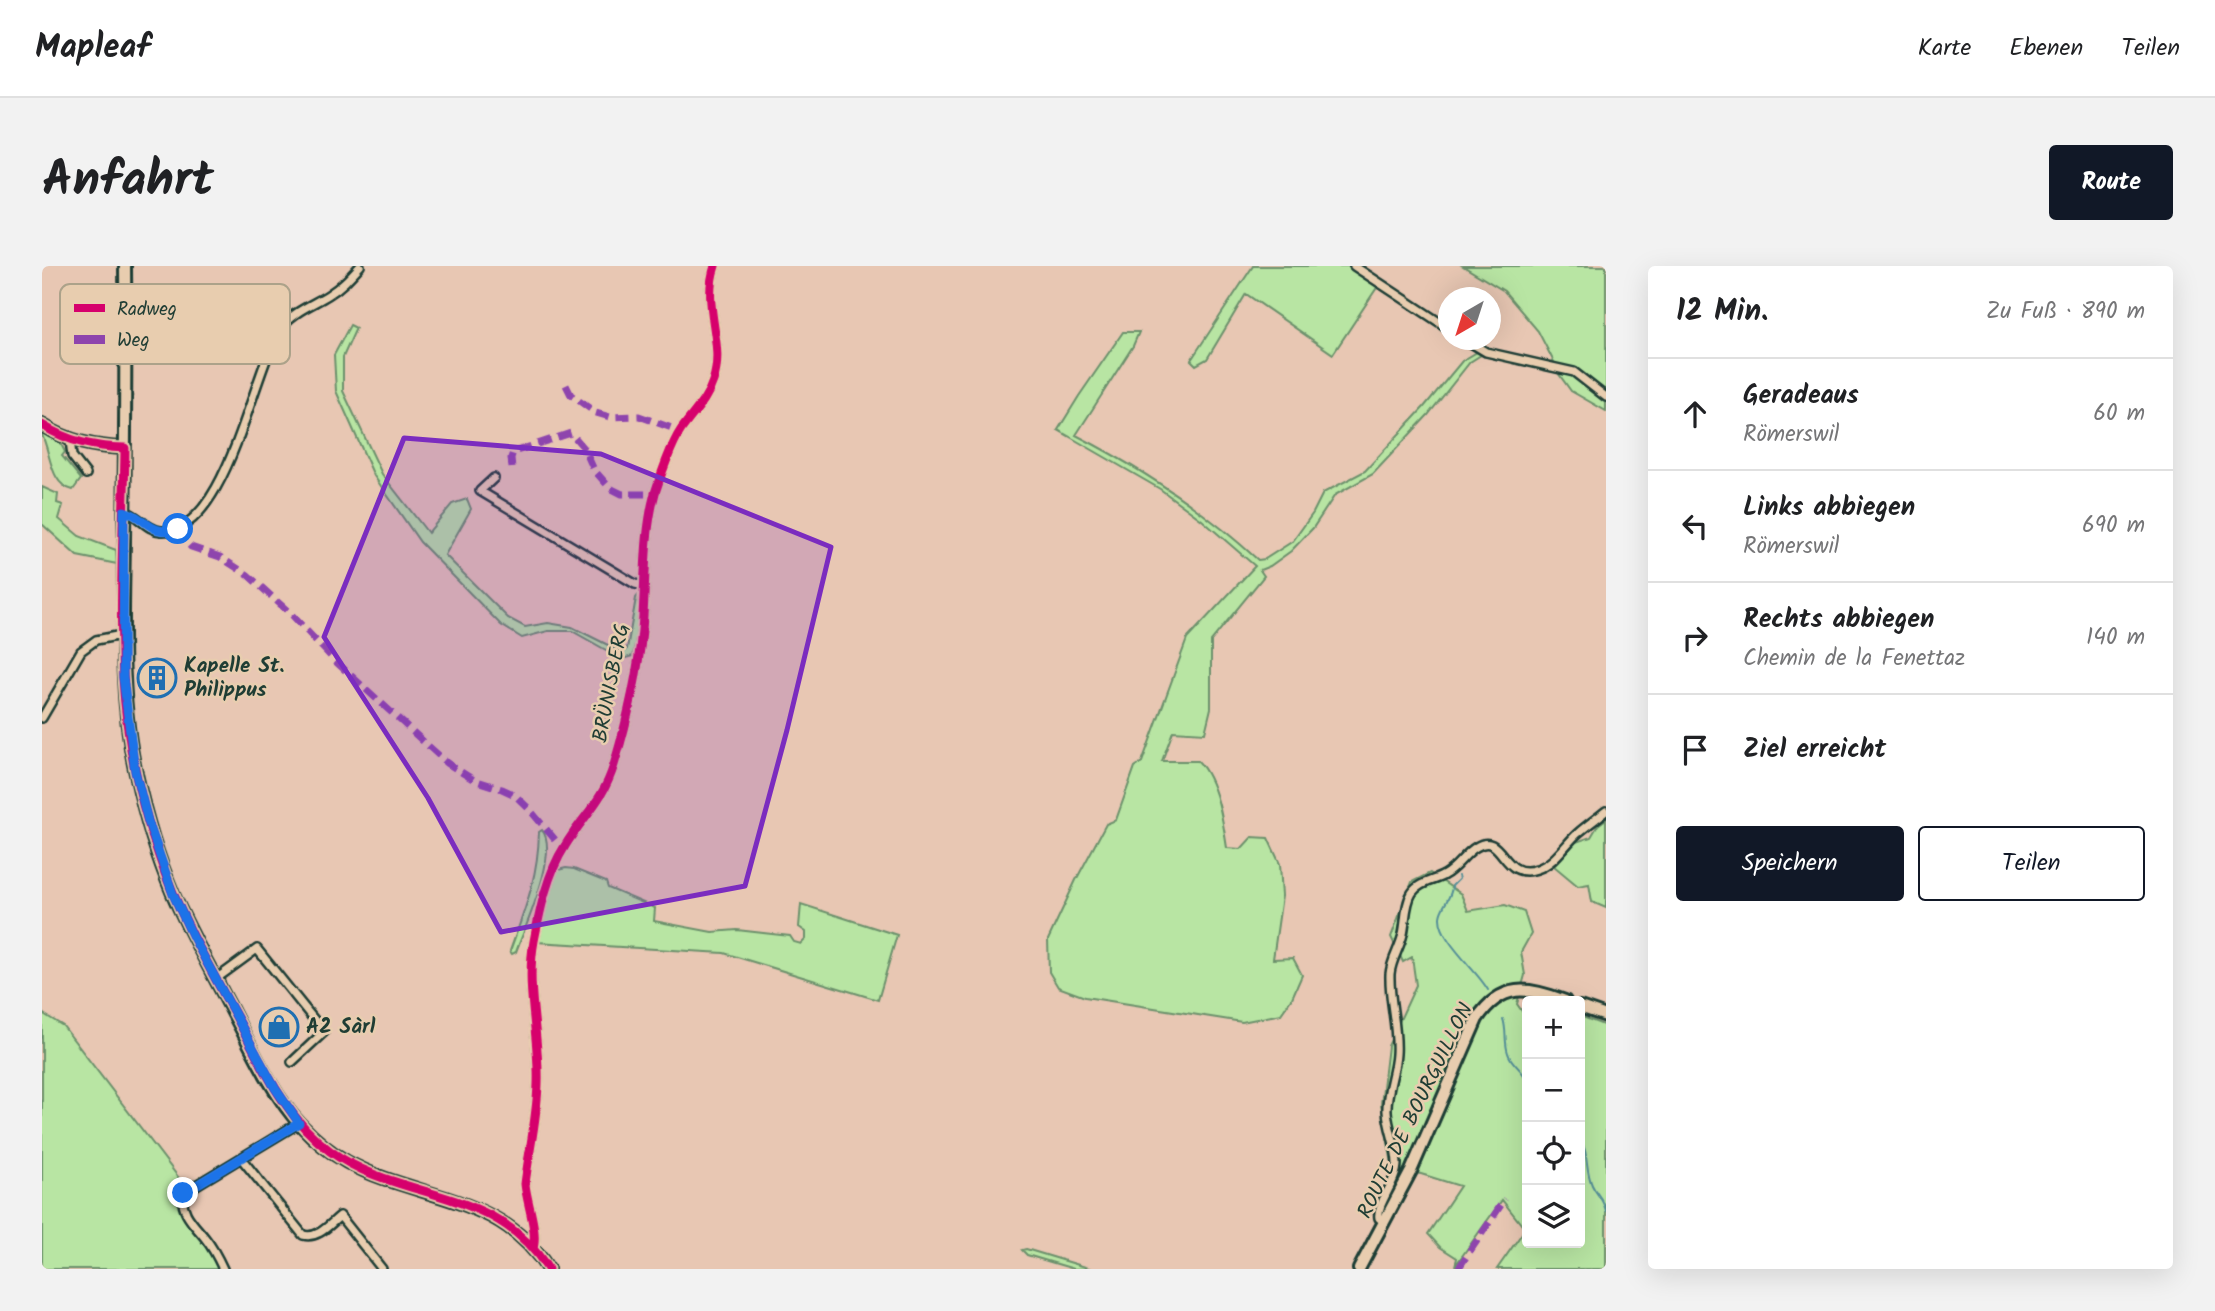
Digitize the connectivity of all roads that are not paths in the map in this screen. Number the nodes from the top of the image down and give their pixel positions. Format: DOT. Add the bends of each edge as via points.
graph roads {
  1 [pos="125,266"];
  2 [pos="360,266"];
  3 [pos="715,266"];
  4 [pos="1354,266"];
  5 [pos="125,284"];
  6 [pos="290,319"];
  7 [pos="1438,321"];
  8 [pos="1483,350"];
  9 [pos="125,364"];
  10 [pos="265,364"];
  11 [pos="1606,397"];
  12 [pos="42,425"];
  13 [pos="70,440"];
  14 [pos="125,448"];
  15 [pos="86,474"];
  16 [pos="494,478"];
  17 [pos="124,511"];
  18 [pos="644,586"];
  19 [pos="122,635"];
  20 [pos="42,718"];
  21 [pos="1606,811"];
  22 [pos="216,979"];
  23 [pos="1550,996"];
  24 [pos="1585,1009"];
  25 [pos="1606,1016"];
  26 [pos="292,1062"];
  27 [pos="299,1123"];
  28 [pos="241,1158"];
  29 [pos="1384,1222"];
  30 [pos="533,1249"];
  31 [pos="223,1269"];
  32 [pos="382,1269"];
  33 [pos="548,1269"];
  34 [pos="1359,1269"];
  1 -- 5 [label="main road"];
  2 -- 6 [label="street" via="339,287"];
  3 -- 18 [label="street, BRÜNISBERG" via="710,292 715,375 707,396 680,431 655,494"];
  4 -- 7 [label="street"];
  8 -- 11 [label="street" via="1573,372"];
  9 -- 14 [label="main road"];
  10 -- 17 [label="street" via="223,475 198,513 175,530 155,530"];
  12 -- 13 [label="main road"];
  13 -- 14 [label="main road"];
  13 -- 15 [label="street" via="72,456"];
  14 -- 17 [label="main road"];
  16 -- 18 [label="street" via="480,491"];
  17 -- 19 [label="main road"];
  18 -- 30 [label="street, BRÜNISBERG" via="634,684 613,767 598,802 558,858 534,941 531,984 537,1104 525,1184 535,1234"];
  19 -- 20 [label="street" via="96,640 81,651"];
  19 -- 22 [label="main road" via="135,771 148,821 173,894"];
  21 -- 29 [label="street" via="1549,864 1535,870 1518,871 1495,846 1486,843 1444,875 1413,890 1390,974 1397,1038 1387,1113 1397,1168 1378,1211"];
  22 -- 26 [label="street" via="257,949 324,1032"];
  22 -- 27 [label="main road"];
  23 -- 29 [label="main road, ROUTE DE BOURGUILLON" via="1508,992 1486,1006"];
  24 -- 25 [label="main road"];
  27 -- 28 [label="street"];
  27 -- 30 [label="main road" via="346,1162 494,1217"];
  28 -- 31 [label="street" via="183,1193 187,1216"];
  28 -- 32 [label="street" via="303,1235 311,1237 340,1216"];
  29 -- 34 [label="main road, ROUTE DE BOURGUILLON"];
  30 -- 33 [label="main road"];
}
